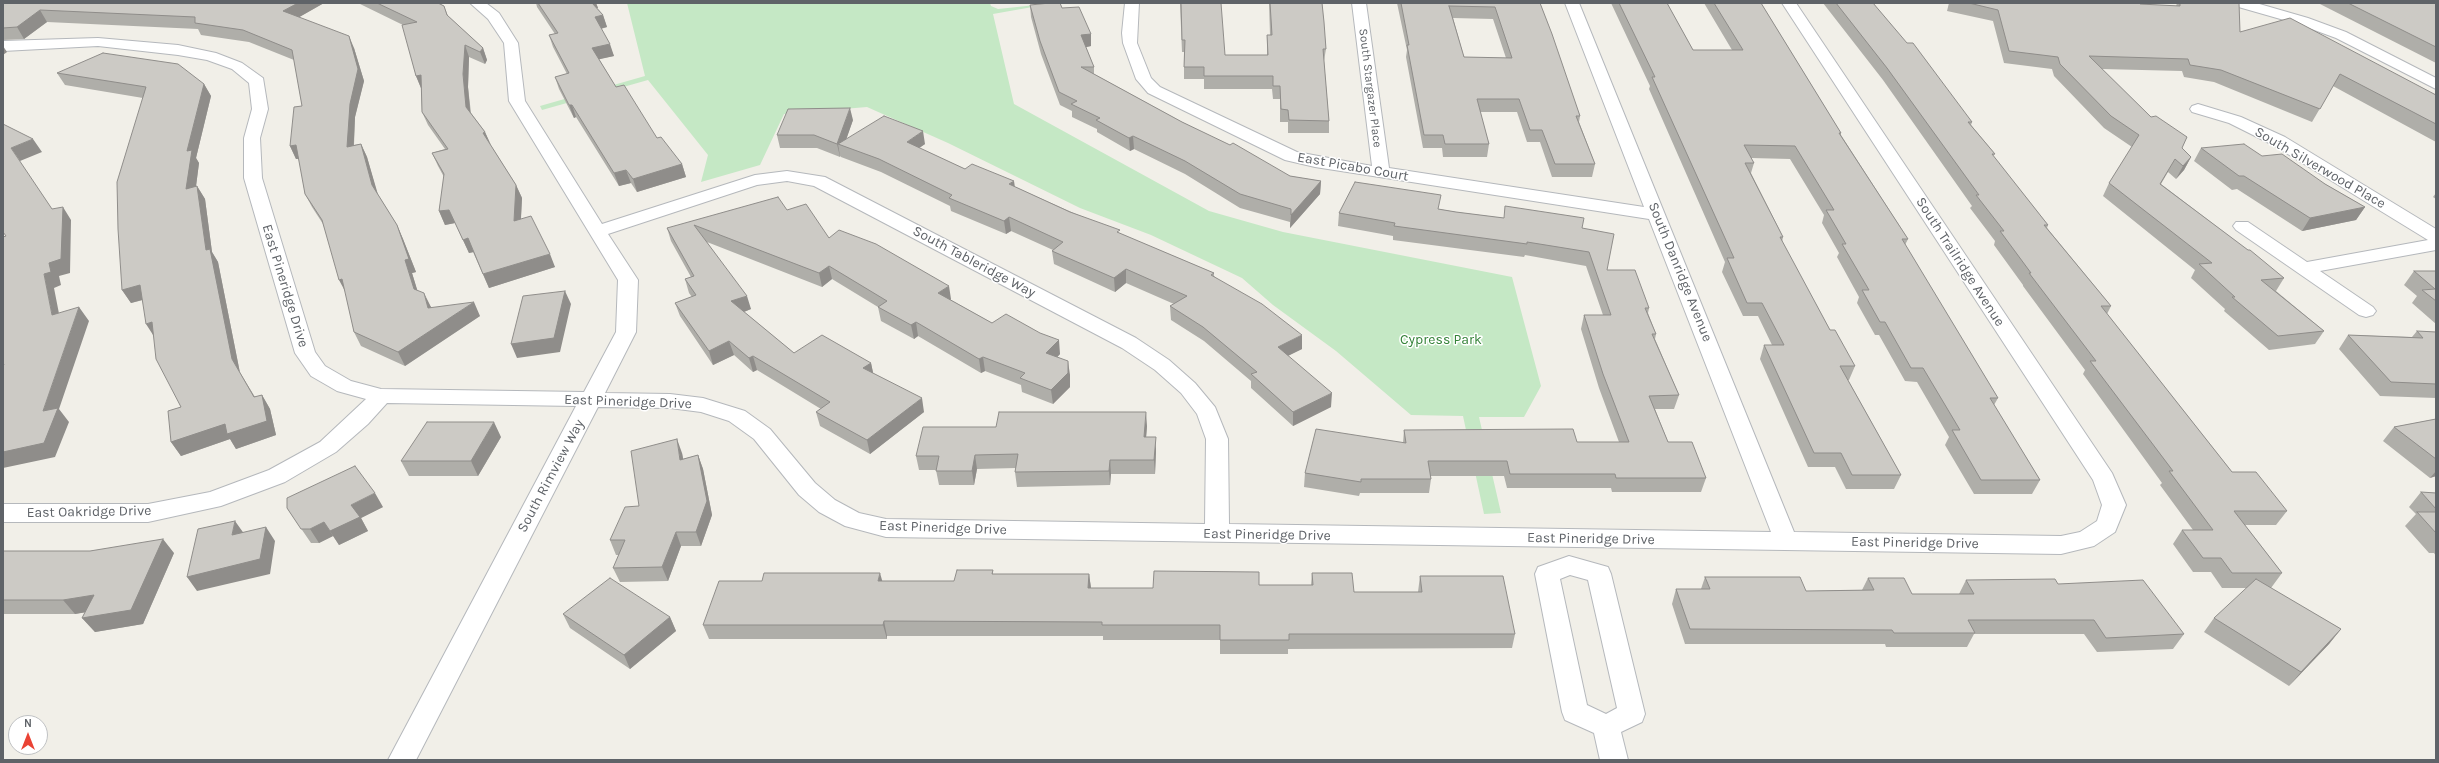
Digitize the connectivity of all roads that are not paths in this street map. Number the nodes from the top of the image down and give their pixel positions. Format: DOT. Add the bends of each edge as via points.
graph roads {
  1 [pos="477,3"];
  2 [pos="1132,3"];
  3 [pos="1359,3"];
  4 [pos="1572,3"];
  5 [pos="1789,3"];
  6 [pos="2240,3"];
  7 [pos="3,46"];
  8 [pos="2436,84"];
  9 [pos="2198,109"];
  10 [pos="1381,172"];
  11 [pos="1658,215"];
  12 [pos="2242,226"];
  13 [pos="598,231"];
  14 [pos="2436,237"];
  15 [pos="2436,244"];
  16 [pos="2304,268"];
  17 [pos="2366,311"];
  18 [pos="381,396"];
  19 [pos="591,400"];
  20 [pos="3,513"];
  21 [pos="2107,526"];
  22 [pos="1217,534"];
  23 [pos="1564,538"];
  24 [pos="1786,541"];
  25 [pos="1570,565"];
  26 [pos="1606,726"];
  27 [pos="402,760"];
  28 [pos="1614,760"];
  1 -- 13 [label="street, South Rimview Way" via="494,16 511,43 517,101"];
  2 -- 10 [label="street, East Picabo Court" via="1130,43 1144,79 1154,90 1291,156"];
  3 -- 10 [label="street, South Stargazer Place"];
  4 -- 11 [label="street, South Danridge Avenue"];
  5 -- 21 [label="street, South Trailridge Avenue" via="2104,479 2114,505"];
  6 -- 8 [label="street" via="2341,35"];
  7 -- 18 [label="street, East Pineridge Drive" via="98,42 178,50 211,56 238,66 257,81 260,109 252,138 253,178 305,353 318,371 344,386"];
  9 -- 14 [label="street, South Silverwood Place" via="2235,120 2279,141"];
  10 -- 11 [label="street, East Picabo Court"];
  11 -- 24 [label="street, South Danridge Avenue"];
  12 -- 16 [label="street"];
  13 -- 19 [label="street, South Rimview Way" via="628,280 626,332"];
  13 -- 22 [label="street, South Tableridge Way" via="755,180 787,176 819,181 1129,343 1167,369 1188,388 1208,412 1217,439"];
  15 -- 16 [label="street"];
  16 -- 17 [label="street"];
  18 -- 19 [label="street, East Pineridge Drive"];
  18 -- 20 [label="street, East Oakridge Drive" via="360,419 328,446 277,476 213,500 148,513"];
  19 -- 22 [label="street, East Pineridge Drive" via="670,401 702,405 737,416 762,434 807,489 827,506 853,520 886,528"];
  19 -- 27 [label="street, South Rimview Way"];
  21 -- 24 [label="street, East Pineridge Drive" via="2086,540 2061,545"];
  22 -- 23 [label="street, East Pineridge Drive"];
  23 -- 24 [label="street, East Pineridge Drive"];
  23 -- 25 [label="street"];
  25 -- 26 [label="street" via="1547,574 1575,712"];
  25 -- 26 [label="street" via="1598,574 1632,714"];
  26 -- 28 [label="street"];
}
